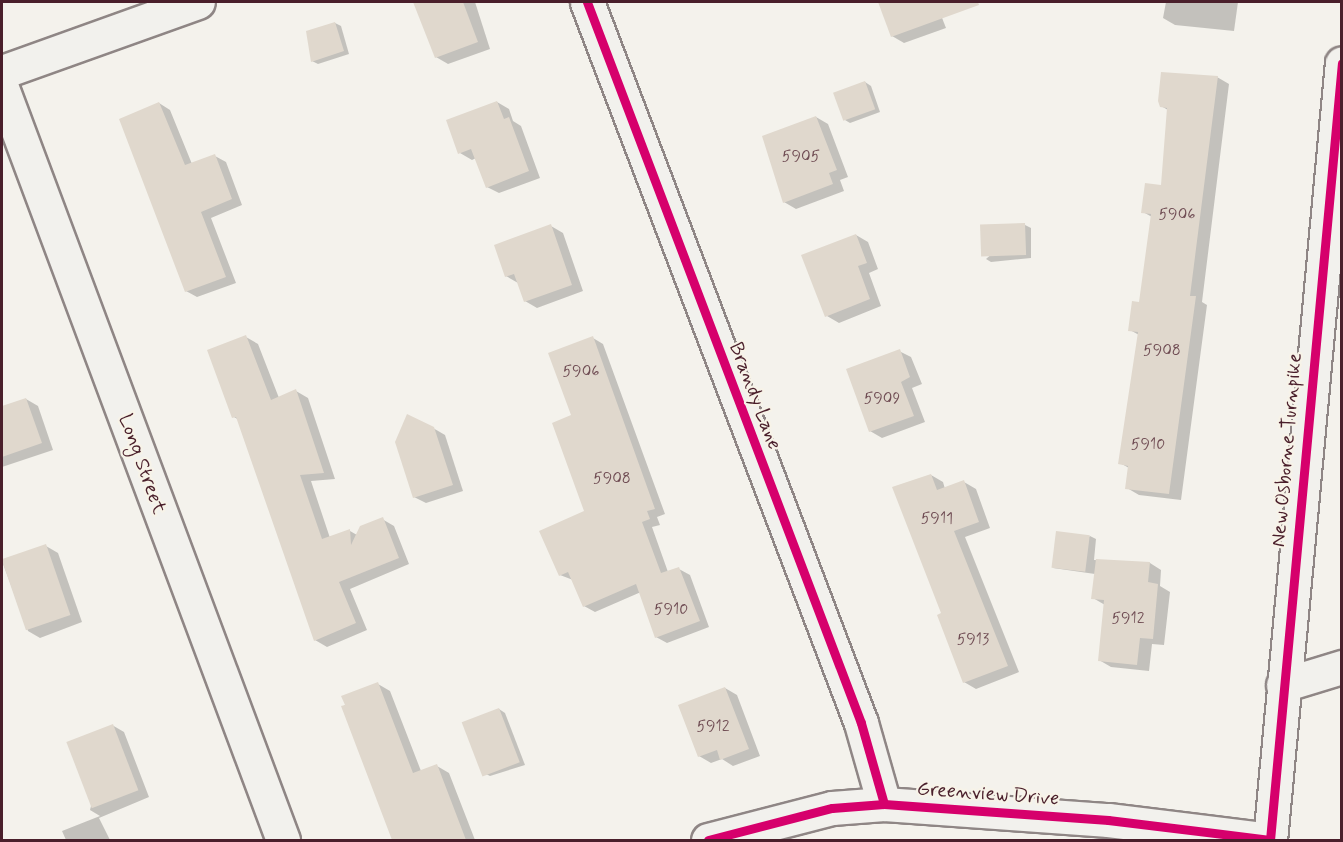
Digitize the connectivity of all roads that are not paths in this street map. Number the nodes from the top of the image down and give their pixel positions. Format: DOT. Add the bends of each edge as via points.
graph roads {
  1 [pos="198,2"];
  2 [pos="587,2"];
  3 [pos="1341,63"];
  4 [pos="2,72"];
  5 [pos="2,88"];
  6 [pos="1341,667"];
  7 [pos="1283,685"];
  8 [pos="884,804"];
  9 [pos="283,840"];
  10 [pos="708,840"];
  11 [pos="1270,840"];
  1 -- 4 [label="street"];
  2 -- 8 [label="street, Brandy Lane" via="861,723"];
  3 -- 7 [label="street, New Osborne Turnpike"];
  5 -- 9 [label="street, Long Street"];
  6 -- 7 [label="street"];
  7 -- 11 [label="street, New Osborne Turnpike"];
  8 -- 10 [label="street, Greenview Drive" via="832,808"];
  8 -- 11 [label="street, Greenview Drive" via="1108,820"];
}
